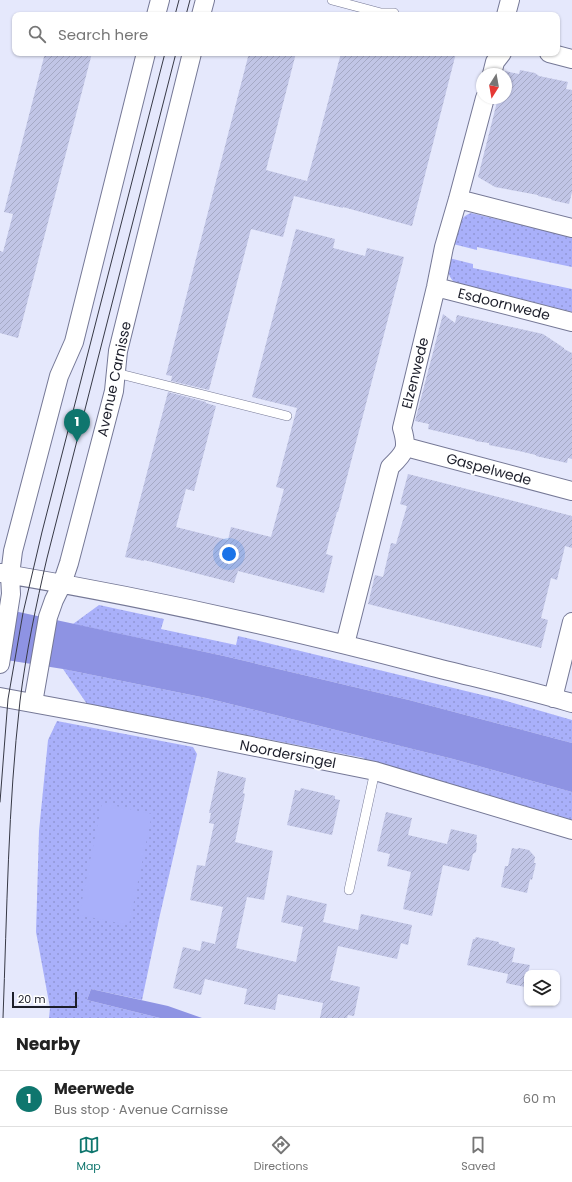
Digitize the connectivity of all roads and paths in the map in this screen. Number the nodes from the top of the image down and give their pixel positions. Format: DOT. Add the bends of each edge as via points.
graph roads {
  1 [pos="160,0"];
  2 [pos="205,0"];
  3 [pos="332,0"];
  4 [pos="510,0"];
  5 [pos="157,12"];
  6 [pos="203,12"];
  7 [pos="378,12"];
  8 [pos="507,12"];
  9 [pos="145,56"];
  10 [pos="191,56"];
  11 [pos="500,56"];
  12 [pos="560,56"];
  13 [pos="572,59"];
  14 [pos="494,68"];
  15 [pos="483,104"];
  16 [pos="458,199"];
  17 [pos="572,228"];
  18 [pos="436,287"];
  19 [pos="572,322"];
  20 [pos="116,373"];
  21 [pos="287,416"];
  22 [pos="406,447"];
  23 [pos="572,491"];
  24 [pos="5,574"];
  25 [pos="62,584"];
  26 [pos="572,622"];
  27 [pos="345,644"];
  28 [pos="0,660"];
  29 [pos="0,664"];
  30 [pos="0,697"];
  31 [pos="553,698"];
  32 [pos="33,703"];
  33 [pos="572,703"];
  34 [pos="376,771"];
  35 [pos="572,830"];
  36 [pos="349,890"];
  1 -- 5 [label="street"];
  2 -- 6 [label="street"];
  3 -- 7 [label="lane"];
  4 -- 8 [label="street"];
  9 -- 24 [label="street" via="74,342 59,376"];
  10 -- 20 [label="street, Avenue Carnisse" via="118,351"];
  11 -- 14 [label="street"];
  12 -- 13 [label="street"];
  15 -- 16 [label="street, Elzenwede"];
  16 -- 17 [label="street"];
  16 -- 18 [label="street, Elzenwede"];
  18 -- 19 [label="street, Esdoornwede"];
  18 -- 22 [label="street, Elzenwede" via="402,428"];
  20 -- 21 [label="lane"];
  20 -- 25 [label="street, Avenue Carnisse" via="114,391"];
  22 -- 23 [label="street, Gaspelwede"];
  22 -- 27 [label="street" via="390,467"];
  24 -- 25 [label="street"];
  24 -- 28 [label="street" via="11,594"];
  25 -- 27 [label="street"];
  25 -- 32 [label="street, Avenue Carnisse" via="48,617"];
  26 -- 31 [label="street"];
  27 -- 31 [label="street"];
  28 -- 29 [label="street"];
  30 -- 32 [label="street, Noordersingel"];
  31 -- 33 [label="street"];
  32 -- 34 [label="street, Noordersingel"];
  34 -- 35 [label="street, Noordersingel"];
  34 -- 36 [label="lane"];
}
